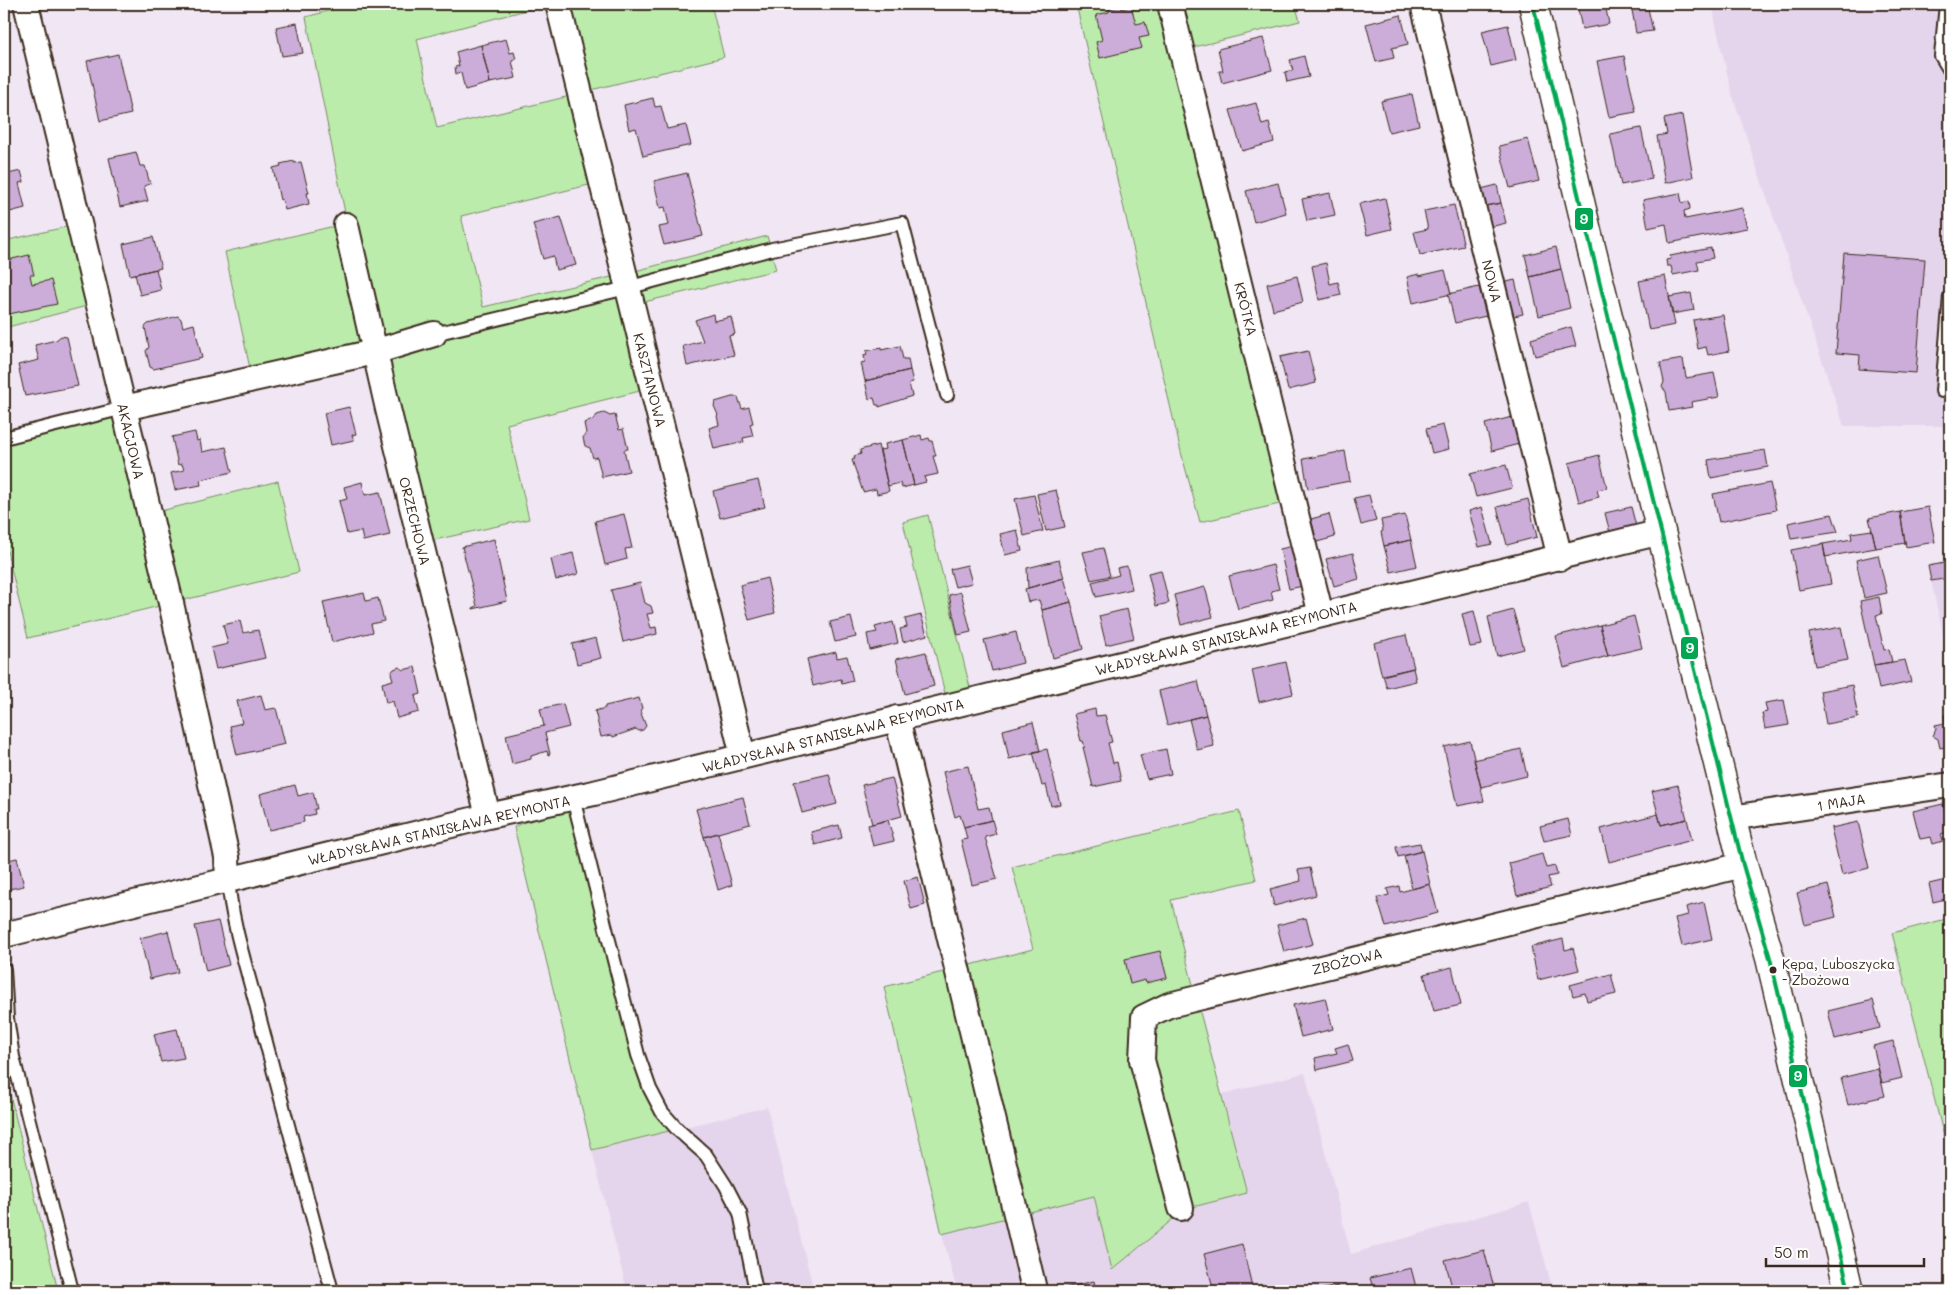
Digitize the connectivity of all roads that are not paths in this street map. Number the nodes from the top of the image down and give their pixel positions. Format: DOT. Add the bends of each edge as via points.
graph roads {
  1 [pos="26,4"];
  2 [pos="558,4"];
  3 [pos="1170,4"];
  4 [pos="1423,4"];
  5 [pos="1533,4"];
  6 [pos="1946,4"];
  7 [pos="1950,71"];
  8 [pos="346,226"];
  9 [pos="628,288"];
  10 [pos="1950,296"];
  11 [pos="434,334"];
  12 [pos="374,352"];
  13 [pos="1942,391"];
  14 [pos="946,395"];
  15 [pos="124,408"];
  16 [pos="4,438"];
  17 [pos="1661,532"];
  18 [pos="1560,558"];
  19 [pos="1321,615"];
  20 [pos="897,718"];
  21 [pos="743,756"];
  22 [pos="1950,785"];
  23 [pos="573,798"];
  24 [pos="488,816"];
  25 [pos="1732,818"];
  26 [pos="1743,865"];
  27 [pos="228,880"];
  28 [pos="4,935"];
  29 [pos="4,969"];
  30 [pos="1180,1208"];
  31 [pos="1033,1285"];
  32 [pos="72,1291"];
  33 [pos="332,1291"];
  34 [pos="756,1291"];
  35 [pos="1849,1291"];
  1 -- 15 [label="street, AKACJOWA"];
  2 -- 9 [label="street, KASZTANOWA"];
  3 -- 19 [label="street, KRÓTKA"];
  4 -- 18 [label="street, NOWA"];
  5 -- 17 [label="street"];
  6 -- 7 [label="lane" via="1942,56"];
  8 -- 12 [label="street, ORZECHOWA"];
  9 -- 11 [label="lane"];
  9 -- 14 [label="lane" via="772,250 902,223"];
  9 -- 21 [label="street, KASZTANOWA"];
  10 -- 13 [label="lane"];
  11 -- 12 [label="street"];
  12 -- 15 [label="street"];
  12 -- 24 [label="street, ORZECHOWA"];
  15 -- 16 [label="lane"];
  15 -- 27 [label="street, AKACJOWA" via="227,858"];
  17 -- 18 [label="street, WŁADYSŁAWA STANISŁAWA REYMONTA"];
  17 -- 25 [label="street"];
  18 -- 19 [label="street, WŁADYSŁAWA STANISŁAWA REYMONTA"];
  19 -- 20 [label="street, WŁADYSŁAWA STANISŁAWA REYMONTA"];
  20 -- 21 [label="street, WŁADYSŁAWA STANISŁAWA REYMONTA"];
  20 -- 31 [label="street"];
  21 -- 23 [label="street, WŁADYSŁAWA STANISŁAWA REYMONTA"];
  22 -- 25 [label="street, 1 MAJA"];
  23 -- 24 [label="street, WŁADYSŁAWA STANISŁAWA REYMONTA"];
  23 -- 34 [label="lane" via="638,1055 650,1089 662,1112 706,1155 726,1186 740,1213"];
  24 -- 27 [label="street, WŁADYSŁAWA STANISŁAWA REYMONTA"];
  25 -- 26 [label="street"];
  26 -- 30 [label="street, ZBOŻOWA" via="1169,1005 1144,1017 1142,1060"];
  26 -- 35 [label="street" via="1770,958"];
  27 -- 28 [label="street, WŁADYSŁAWA STANISŁAWA REYMONTA"];
  27 -- 33 [label="lane" via="287,1126"];
  29 -- 32 [label="lane" via="13,1057"];
}
